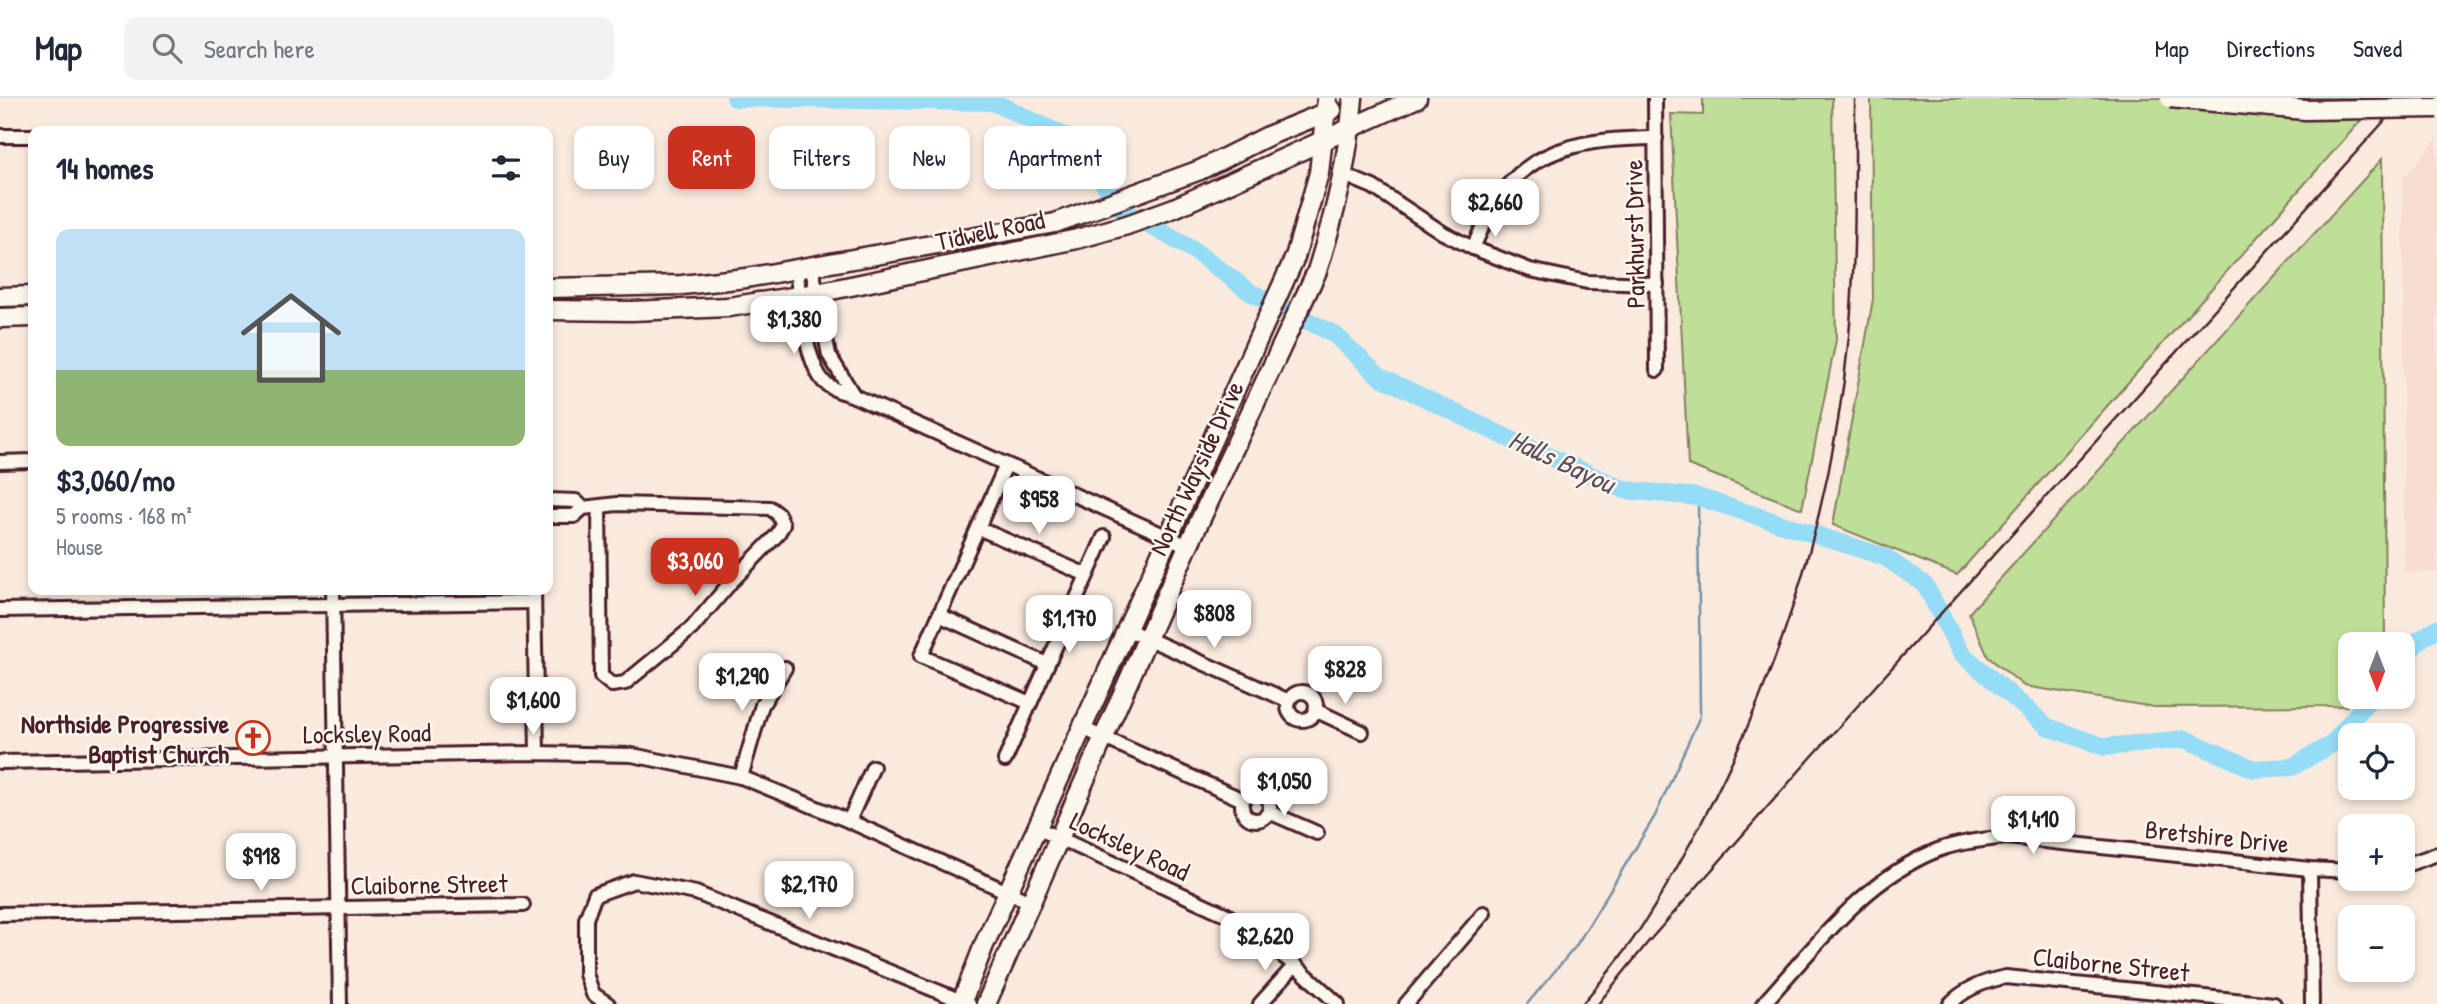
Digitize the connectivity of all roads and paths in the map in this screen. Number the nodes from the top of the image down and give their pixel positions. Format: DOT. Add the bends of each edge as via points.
graph roads {
  1 [pos="1418,98"];
  2 [pos="1655,98"];
  3 [pos="2170,98"];
  4 [pos="1355,99"];
  5 [pos="1326,105"];
  6 [pos="2437,108"];
  7 [pos="1350,128"];
  8 [pos="0,136"];
  9 [pos="28,136"];
  10 [pos="1656,138"];
  11 [pos="1321,141"];
  12 [pos="1344,175"];
  13 [pos="1472,248"];
  14 [pos="804,269"];
  15 [pos="1657,284"];
  16 [pos="553,288"];
  17 [pos="808,294"];
  18 [pos="28,296"];
  19 [pos="0,297"];
  20 [pos="758,302"];
  21 [pos="553,310"];
  22 [pos="28,317"];
  23 [pos="0,318"];
  24 [pos="807,334"];
  25 [pos="1657,370"];
  26 [pos="854,396"];
  27 [pos="28,461"];
  28 [pos="0,462"];
  29 [pos="1006,465"];
  30 [pos="553,500"];
  31 [pos="599,506"];
  32 [pos="583,508"];
  33 [pos="553,516"];
  34 [pos="978,528"];
  35 [pos="1104,537"];
  36 [pos="1167,537"];
  37 [pos="1188,546"];
  38 [pos="1087,575"];
  39 [pos="333,595"];
  40 [pos="534,596"];
  41 [pos="333,604"];
  42 [pos="0,610"];
  43 [pos="939,615"];
  44 [pos="1126,629"];
  45 [pos="1148,639"];
  46 [pos="1047,664"];
  47 [pos="785,668"];
  48 [pos="1030,703"];
  49 [pos="1082,728"];
  50 [pos="1362,732"];
  51 [pos="1105,739"];
  52 [pos="537,753"];
  53 [pos="335,756"];
  54 [pos="1005,760"];
  55 [pos="0,762"];
  56 [pos="873,767"];
  57 [pos="741,777"];
  58 [pos="1243,800"];
  59 [pos="1269,811"];
  60 [pos="849,821"];
  61 [pos="1037,828"];
  62 [pos="1317,833"];
  63 [pos="1060,839"];
  64 [pos="2437,854"];
  65 [pos="2415,862"];
  66 [pos="2310,869"];
  67 [pos="2338,870"];
  68 [pos="1009,892"];
  69 [pos="1030,902"];
  70 [pos="523,905"];
  71 [pos="337,908"];
  72 [pos="1484,913"];
  73 [pos="0,914"];
  74 [pos="1295,965"];
  75 [pos="965,1003"];
  76 [pos="340,1004"];
  77 [pos="608,1004"];
  78 [pos="986,1004"];
  79 [pos="1260,1004"];
  80 [pos="1338,1004"];
  81 [pos="1406,1004"];
  82 [pos="1763,1004"];
  83 [pos="1950,1004"];
  84 [pos="2274,1004"];
  85 [pos="2312,1004"];
  1 -- 7 [label="main road, Tidwell Road"];
  2 -- 10 [label="street, Parkhurst Drive"];
  3 -- 6 [label="main road, bridge" via="2305,110"];
  4 -- 5 [label="main road, Tidwell Road"];
  4 -- 7 [label="main road, North Wayside Drive"];
  5 -- 11 [label="main road, North Wayside Drive"];
  5 -- 14 [label="main road, Tidwell Road" via="1200,170 1055,223"];
  7 -- 11 [label="main road, Tidwell Road"];
  7 -- 12 [label="main road, North Wayside Drive"];
  8 -- 9 [label="street"];
  10 -- 13 [label="street" via="1589,141 1552,153 1524,170 1504,190"];
  10 -- 15 [label="street, Parkhurst Drive"];
  11 -- 17 [label="main road, Tidwell Road" via="1221,189 1126,225"];
  11 -- 36 [label="main road, North Wayside Drive" via="1315,191 1295,257"];
  12 -- 13 [label="street" via="1373,187"];
  12 -- 37 [label="main road, North Wayside Drive" via="1317,271"];
  13 -- 15 [label="street" via="1530,270 1587,282"];
  14 -- 16 [label="main road, Tidwell Road" via="682,285"];
  14 -- 17 [label="street"];
  15 -- 25 [label="street, Parkhurst Drive"];
  17 -- 20 [label="main road, Tidwell Road"];
  17 -- 24 [label="street"];
  17 -- 26 [label="street" via="829,355"];
  18 -- 19 [label="main road"];
  20 -- 21 [label="main road, Tidwell Road" via="631,311"];
  20 -- 24 [label="main road" via="786,314"];
  22 -- 23 [label="main road"];
  24 -- 26 [label="street" via="824,381"];
  26 -- 29 [label="street"];
  27 -- 28 [label="street"];
  29 -- 34 [label="street"];
  29 -- 36 [label="street"];
  30 -- 32 [label="street" via="576,501"];
  31 -- 31 [label="street" via="770,508 783,524 692,628 625,682 612,685 601,676"];
  31 -- 32 [label="street"];
  32 -- 33 [label="street" via="574,516"];
  34 -- 38 [label="street"];
  34 -- 43 [label="street"];
  35 -- 38 [label="street"];
  36 -- 37 [label="street"];
  36 -- 44 [label="main road, North Wayside Drive"];
  37 -- 45 [label="main road, North Wayside Drive"];
  38 -- 46 [label="street"];
  39 -- 41 [label="street"];
  40 -- 41 [label="street"];
  40 -- 52 [label="street"];
  41 -- 42 [label="street"];
  41 -- 53 [label="street"];
  43 -- 46 [label="street"];
  43 -- 48 [label="street" via="921,656"];
  44 -- 45 [label="street"];
  44 -- 49 [label="main road, North Wayside Drive"];
  45 -- 50 [label="street" via="1289,701 1298,692 1310,694 1315,710"];
  45 -- 51 [label="main road, North Wayside Drive"];
  46 -- 48 [label="street"];
  47 -- 57 [label="street" via="762,705"];
  48 -- 54 [label="street"];
  49 -- 51 [label="street"];
  49 -- 61 [label="main road, North Wayside Drive"];
  51 -- 58 [label="street"];
  51 -- 63 [label="main road, North Wayside Drive"];
  52 -- 53 [label="street, Locksley Road"];
  52 -- 57 [label="street, Locksley Road" via="632,755"];
  53 -- 55 [label="street, Locksley Road"];
  53 -- 71 [label="street"];
  56 -- 60 [label="street"];
  57 -- 60 [label="street, Locksley Road"];
  58 -- 59 [label="street" via="1249,793 1262,792 1270,803"];
  58 -- 59 [label="street" via="1243,813 1250,819 1259,820"];
  59 -- 62 [label="street"];
  60 -- 68 [label="street, Locksley Road"];
  61 -- 63 [label="street, Locksley Road"];
  61 -- 68 [label="main road, North Wayside Drive"];
  63 -- 69 [label="main road, North Wayside Drive"];
  63 -- 74 [label="street, Locksley Road" via="1227,915"];
  64 -- 65 [label="street"];
  66 -- 67 [label="street, Bretshire Drive"];
  66 -- 82 [label="street, Bretshire Drive" via="2006,837 1957,845 1886,878 1849,910"];
  66 -- 85 [label="street"];
  68 -- 69 [label="street, Locksley Road"];
  68 -- 75 [label="main road, North Wayside Drive" via="984,945"];
  69 -- 78 [label="main road, North Wayside Drive"];
  70 -- 71 [label="street, Claiborne Street"];
  71 -- 73 [label="street, Claiborne Street"];
  71 -- 76 [label="street"];
  72 -- 81 [label="street"];
  74 -- 79 [label="street"];
  74 -- 80 [label="street, Locksley Road"];
  75 -- 77 [label="street" via="696,893 634,881 595,895 586,919 586,974 593,994"];
  83 -- 84 [label="street, Claiborne Street" via="1986,980 2006,976"];
}
